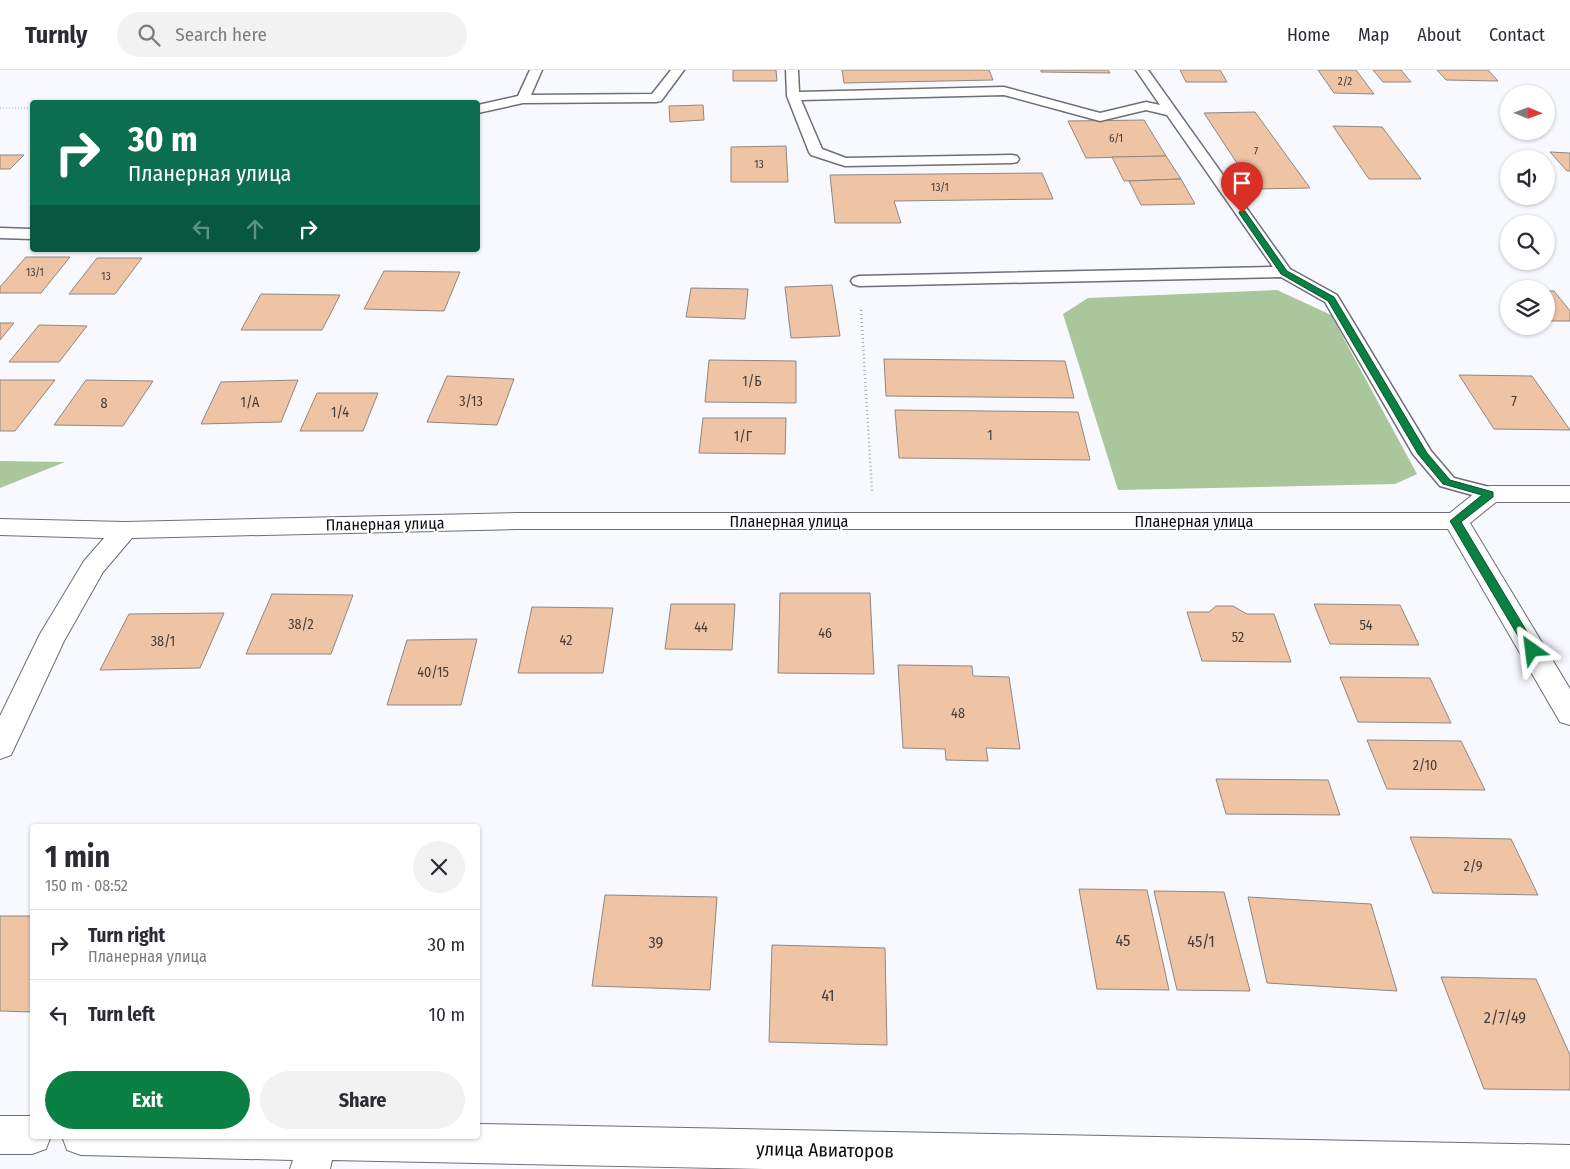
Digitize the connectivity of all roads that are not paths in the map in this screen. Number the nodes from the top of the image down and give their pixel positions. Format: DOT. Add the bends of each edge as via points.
graph roads {
  1 [pos="536,70"];
  2 [pos="678,70"];
  3 [pos="792,70"];
  4 [pos="1142,70"];
  5 [pos="793,96"];
  6 [pos="524,99"];
  7 [pos="480,109"];
  8 [pos="1172,112"];
  9 [pos="1012,158"];
  10 [pos="0,233"];
  11 [pos="30,234"];
  12 [pos="1284,272"];
  13 [pos="859,281"];
  14 [pos="1490,494"];
  15 [pos="1570,494"];
  16 [pos="1456,521"];
  17 [pos="0,528"];
  18 [pos="125,530"];
  19 [pos="1570,714"];
  20 [pos="0,747"];
  21 [pos="0,1135"];
  22 [pos="30,1136"];
  23 [pos="118,1139"];
  24 [pos="314,1155"];
  25 [pos="1570,1165"];
  1 -- 6 [label="lane"];
  2 -- 6 [label="lane" via="656,98"];
  3 -- 5 [label="lane"];
  4 -- 8 [label="lane"];
  5 -- 8 [label="lane" via="1004,90 1100,117 1146,106"];
  5 -- 9 [label="lane" via="816,152 845,162"];
  6 -- 7 [label="lane"];
  8 -- 12 [label="lane"];
  10 -- 11 [label="lane"];
  12 -- 13 [label="lane"];
  12 -- 14 [label="lane" via="1331,299 1423,454 1447,482"];
  14 -- 15 [label="street"];
  14 -- 16 [label="street"];
  16 -- 18 [label="street, Планерная улица" via="516,521"];
  16 -- 19 [label="street"];
  17 -- 18 [label="street, Планерная улица"];
  18 -- 20 [label="street" via="93,567 50,641"];
  21 -- 22 [label="street"];
  23 -- 24 [label="street, улица Авиаторов"];
  24 -- 25 [label="street, улица Авиаторов"];
}
